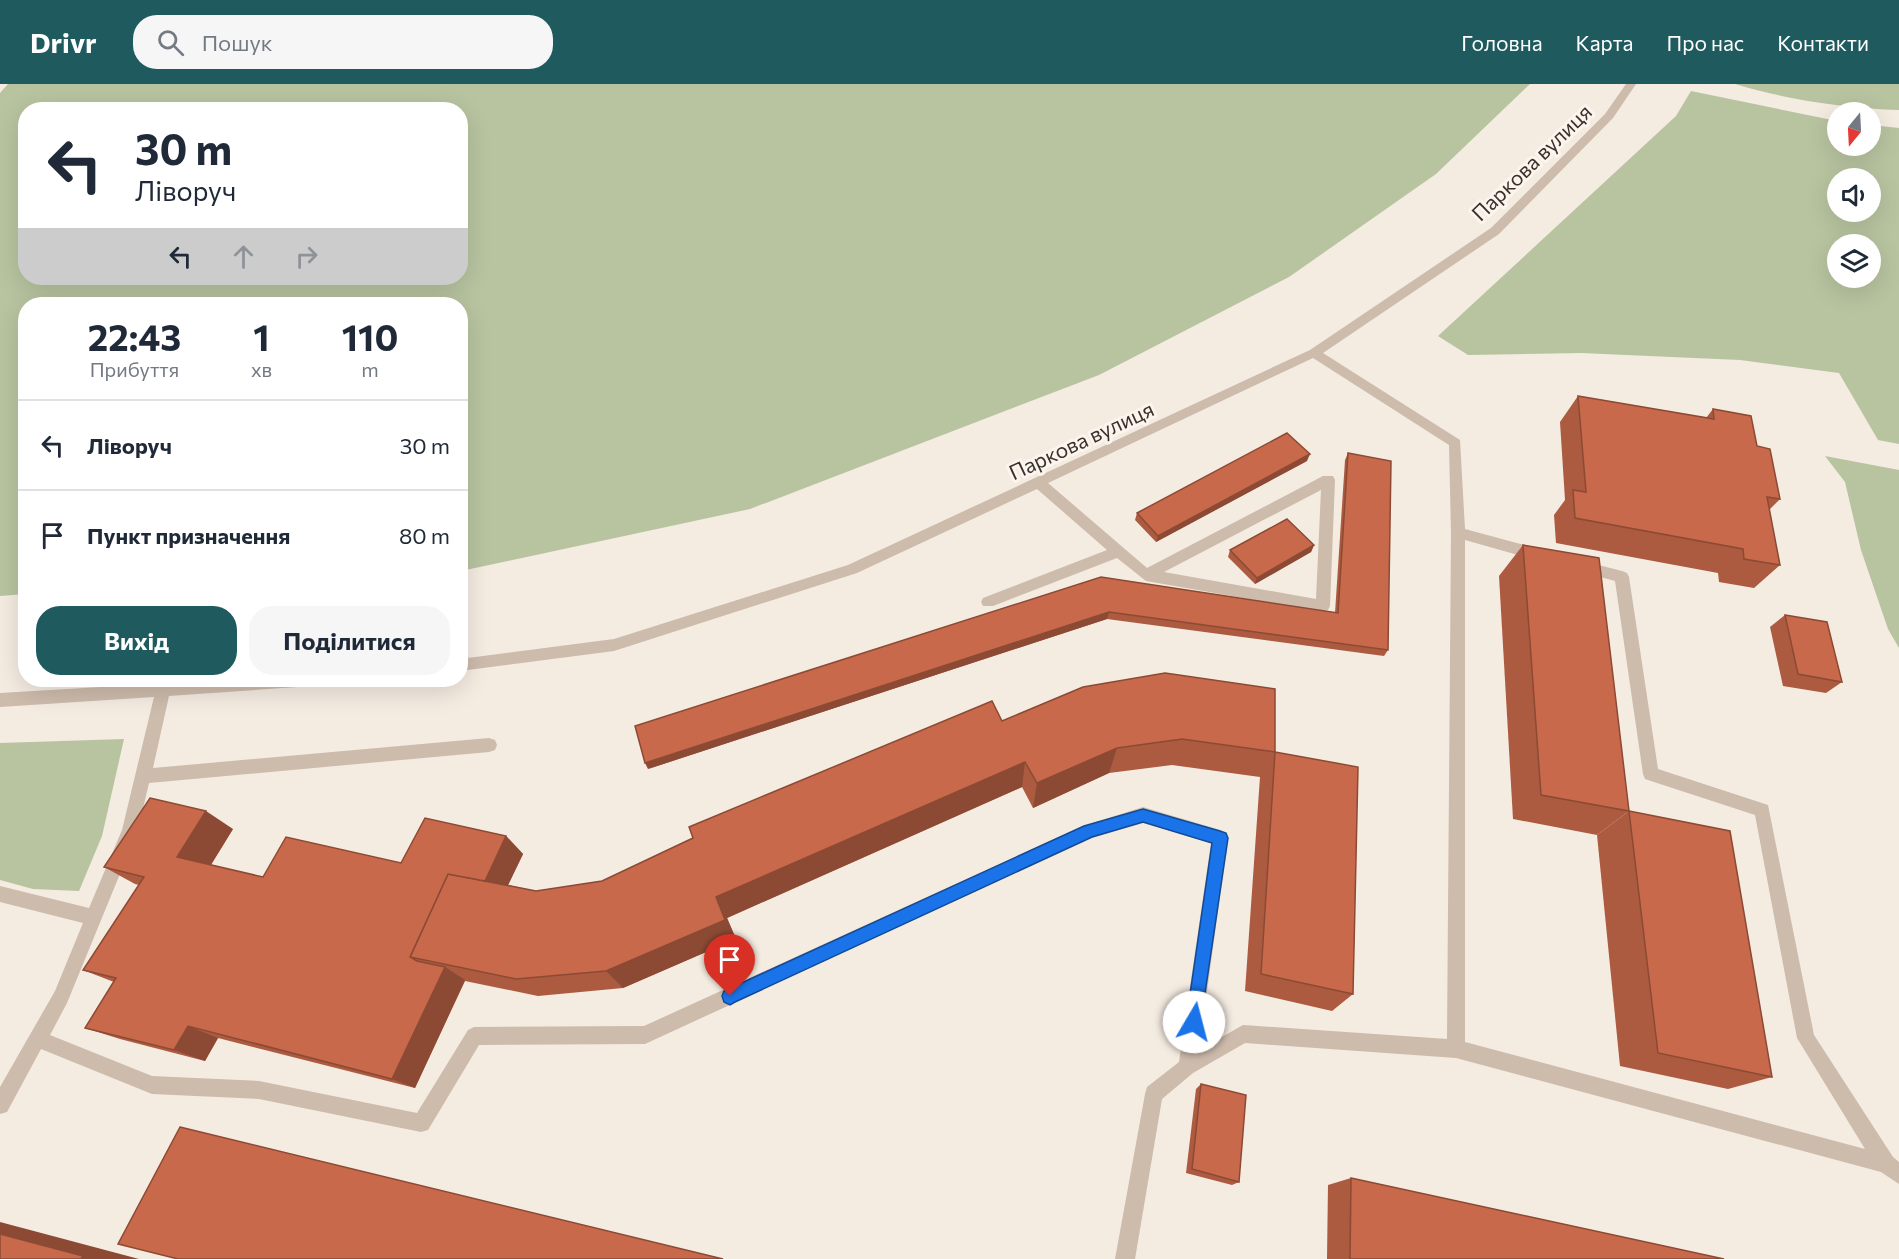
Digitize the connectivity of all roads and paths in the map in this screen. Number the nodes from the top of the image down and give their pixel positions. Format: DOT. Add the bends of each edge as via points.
graph roads {
  1 [pos="1631,84"];
  2 [pos="1314,353"];
  3 [pos="1039,483"];
  4 [pos="1458,533"];
  5 [pos="1119,551"];
  6 [pos="1146,574"];
  7 [pos="988,602"];
  8 [pos="468,664"];
  9 [pos="208,687"];
  10 [pos="163,690"];
  11 [pos="0,700"];
  12 [pos="489,745"];
  13 [pos="143,776"];
  14 [pos="0,894"];
  15 [pos="94,917"];
  16 [pos="38,1039"];
  17 [pos="1456,1049"];
  18 [pos="1187,1067"];
  19 [pos="0,1105"];
  20 [pos="1893,1169"];
  21 [pos="1125,1259"];
  1 -- 2 [label="street, Паркова вулиця" via="1609,116 1495,231"];
  2 -- 3 [label="street, Паркова вулиця"];
  2 -- 4 [label="street" via="1455,443"];
  3 -- 5 [label="street"];
  3 -- 8 [label="street, Паркова вулиця" via="852,569 614,645"];
  4 -- 17 [label="street"];
  4 -- 20 [label="street" via="1622,577 1651,774 1762,810 1806,1038"];
  5 -- 6 [label="street"];
  5 -- 7 [label="street"];
  6 -- 6 [label="street" via="1323,606 1328,480 1237,527"];
  9 -- 10 [label="street"];
  10 -- 11 [label="street"];
  10 -- 13 [label="street"];
  12 -- 13 [label="street"];
  13 -- 15 [label="street" via="130,830"];
  14 -- 15 [label="street"];
  15 -- 16 [label="street" via="62,997"];
  16 -- 18 [label="street" via="152,1085 259,1090 421,1123 474,1036 645,1035 1089,831 1143,815 1220,838"];
  16 -- 19 [label="street"];
  17 -- 18 [label="street" via="1243,1034"];
  17 -- 20 [label="street"];
  18 -- 21 [label="street" via="1154,1094"];
}
